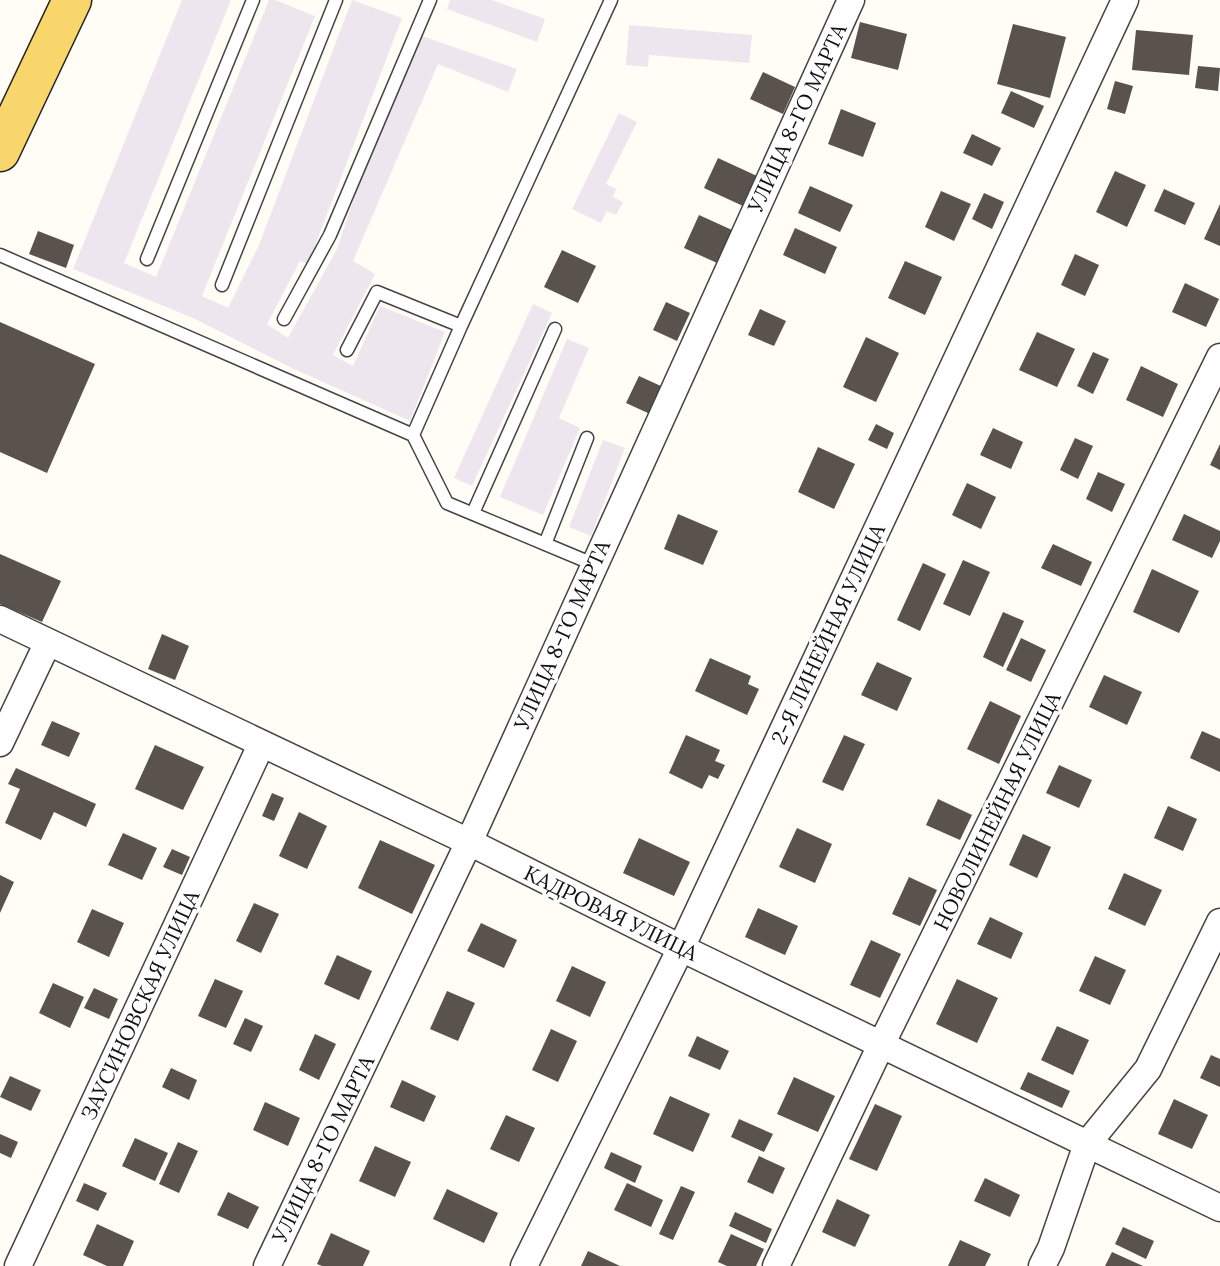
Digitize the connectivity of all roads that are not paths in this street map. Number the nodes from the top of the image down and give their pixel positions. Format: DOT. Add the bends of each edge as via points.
graph roads {
  1 [pos="72,0"];
  2 [pos="253,0"];
  3 [pos="336,0"];
  4 [pos="430,0"];
  5 [pos="611,0"];
  6 [pos="851,0"];
  7 [pos="1125,0"];
  8 [pos="4,131"];
  9 [pos="0,255"];
  10 [pos="146,259"];
  11 [pos="222,285"];
  12 [pos="284,318"];
  13 [pos="461,326"];
  14 [pos="555,329"];
  15 [pos="347,351"];
  16 [pos="1220,357"];
  17 [pos="413,435"];
  18 [pos="587,438"];
  19 [pos="473,513"];
  20 [pos="545,544"];
  21 [pos="593,565"];
  22 [pos="0,619"];
  23 [pos="47,642"];
  24 [pos="0,743"];
  25 [pos="261,745"];
  26 [pos="469,842"];
  27 [pos="1220,922"];
  28 [pos="681,948"];
  29 [pos="881,1045"];
  30 [pos="1087,1144"];
  31 [pos="1220,1208"];
  32 [pos="18,1266"];
  33 [pos="267,1266"];
  34 [pos="524,1266"];
  35 [pos="776,1266"];
  36 [pos="1042,1266"];
  1 -- 8 [label="main road"];
  2 -- 10 [label="lane"];
  3 -- 11 [label="lane"];
  4 -- 12 [label="lane" via="330,235"];
  5 -- 13 [label="lane"];
  6 -- 21 [label="street, УЛИЦА 8-ГО МАРТА"];
  7 -- 28 [label="street, 2-Я ЛИНЕЙНАЯ УЛИЦА"];
  9 -- 17 [label="lane"];
  13 -- 15 [label="lane" via="377,292"];
  13 -- 17 [label="lane"];
  14 -- 19 [label="lane"];
  16 -- 29 [label="street, НОВОЛИНЕЙНАЯ УЛИЦА"];
  17 -- 19 [label="lane" via="447,503"];
  18 -- 20 [label="lane"];
  19 -- 20 [label="lane"];
  20 -- 21 [label="lane"];
  21 -- 26 [label="street, УЛИЦА 8-ГО МАРТА"];
  22 -- 23 [label="street, КАДРОВАЯ УЛИЦА"];
  23 -- 24 [label="street"];
  23 -- 25 [label="street, КАДРОВАЯ УЛИЦА"];
  25 -- 26 [label="street, КАДРОВАЯ УЛИЦА"];
  25 -- 32 [label="street, ЗАУСИНОВСКАЯ УЛИЦА"];
  26 -- 28 [label="street, КАДРОВАЯ УЛИЦА"];
  26 -- 33 [label="street, УЛИЦА 8-ГО МАРТА"];
  27 -- 30 [label="street" via="1148,1069"];
  28 -- 29 [label="street, КАДРОВАЯ УЛИЦА"];
  28 -- 34 [label="street, 2-Я ЛИНЕЙНАЯ УЛИЦА"];
  29 -- 30 [label="street, КАДРОВАЯ УЛИЦА"];
  29 -- 35 [label="street, НОВОЛИНЕЙНАЯ УЛИЦА"];
  30 -- 31 [label="street, КАДРОВАЯ УЛИЦА"];
  30 -- 36 [label="street"];
}
